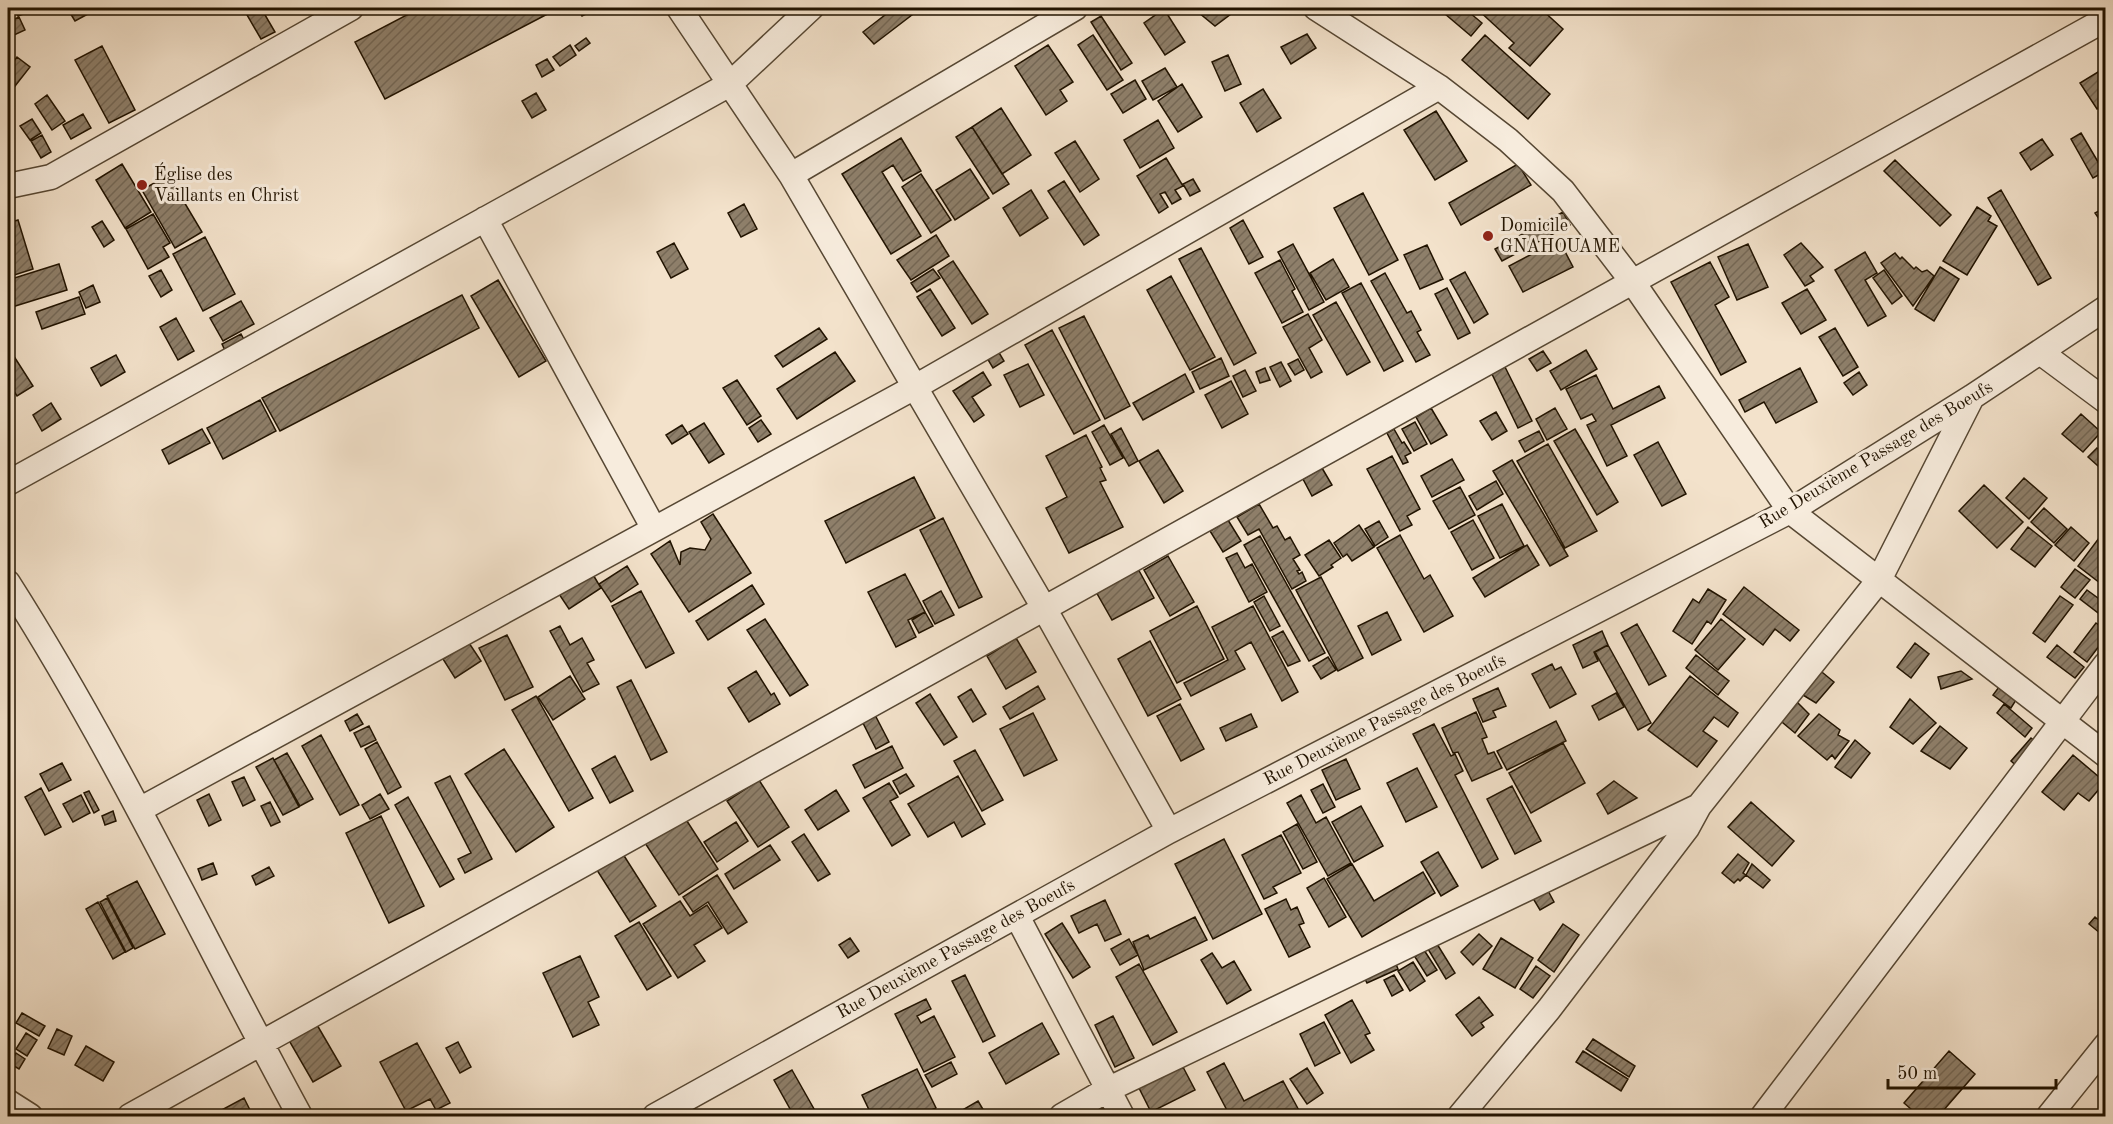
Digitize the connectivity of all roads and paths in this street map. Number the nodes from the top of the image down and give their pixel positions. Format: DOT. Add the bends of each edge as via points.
graph roads {
  1 [pos="351,8"];
  2 [pos="679,8"];
  3 [pos="811,8"];
  4 [pos="1075,8"];
  5 [pos="1316,8"];
  6 [pos="1047,15"];
  7 [pos="2106,19"];
  8 [pos="730,84"];
  9 [pos="1439,87"];
  10 [pos="791,175"];
  11 [pos="8,186"];
  12 [pos="485,219"];
  13 [pos="1632,281"];
  14 [pos="2106,308"];
  15 [pos="2040,352"];
  16 [pos="915,387"];
  17 [pos="1972,397"];
  18 [pos="2106,401"];
  19 [pos="8,483"];
  20 [pos="1790,511"];
  21 [pos="654,529"];
  22 [pos="1879,580"];
  23 [pos="8,583"];
  24 [pos="1044,608"];
  25 [pos="2106,664"];
  26 [pos="2062,721"];
  27 [pos="2106,755"];
  28 [pos="1699,806"];
  29 [pos="139,810"];
  30 [pos="1169,831"];
  31 [pos="1017,916"];
  32 [pos="260,1043"];
  33 [pos="2101,1059"];
  34 [pos="1107,1090"];
  35 [pos="8,1102"];
  36 [pos="30,1116"];
  37 [pos="130,1116"];
  38 [pos="300,1116"];
  39 [pos="655,1116"];
  40 [pos="1062,1116"];
  41 [pos="1122,1116"];
  42 [pos="1460,1116"];
  43 [pos="1763,1116"];
  44 [pos="2049,1116"];
  1 -- 11 [label="street" via="51,177"];
  2 -- 8 [label="street"];
  3 -- 8 [label="street"];
  4 -- 6 [label="street"];
  5 -- 9 [label="street"];
  6 -- 10 [label="street"];
  7 -- 13 [label="street"];
  8 -- 10 [label="street"];
  8 -- 12 [label="street"];
  9 -- 13 [label="street" via="1508,140 1563,191"];
  9 -- 16 [label="street"];
  10 -- 16 [label="street"];
  12 -- 19 [label="street"];
  12 -- 21 [label="street"];
  13 -- 20 [label="street"];
  13 -- 24 [label="street"];
  14 -- 15 [label="street, Rue Deuxième Passage des Boeufs"];
  15 -- 17 [label="street, Rue Deuxième Passage des Boeufs"];
  15 -- 18 [label="street"];
  16 -- 21 [label="street"];
  16 -- 24 [label="street"];
  17 -- 20 [label="street, Rue Deuxième Passage des Boeufs"];
  17 -- 22 [label="street"];
  20 -- 22 [label="street"];
  20 -- 30 [label="street, Rue Deuxième Passage des Boeufs"];
  21 -- 29 [label="street"];
  22 -- 26 [label="street"];
  22 -- 28 [label="street"];
  23 -- 29 [label="street" via="59,665"];
  24 -- 30 [label="street"];
  24 -- 32 [label="street"];
  25 -- 26 [label="street"];
  26 -- 27 [label="street"];
  26 -- 43 [label="street"];
  28 -- 34 [label="street"];
  28 -- 42 [label="street" via="1687,828 1549,1008"];
  29 -- 32 [label="street"];
  30 -- 31 [label="street, Rue Deuxième Passage des Boeufs"];
  31 -- 34 [label="street"];
  31 -- 39 [label="street, Rue Deuxième Passage des Boeufs"];
  32 -- 37 [label="street"];
  32 -- 38 [label="street"];
  33 -- 44 [label="street"];
  34 -- 40 [label="street"];
  34 -- 41 [label="street"];
  35 -- 36 [label="street"];
}
